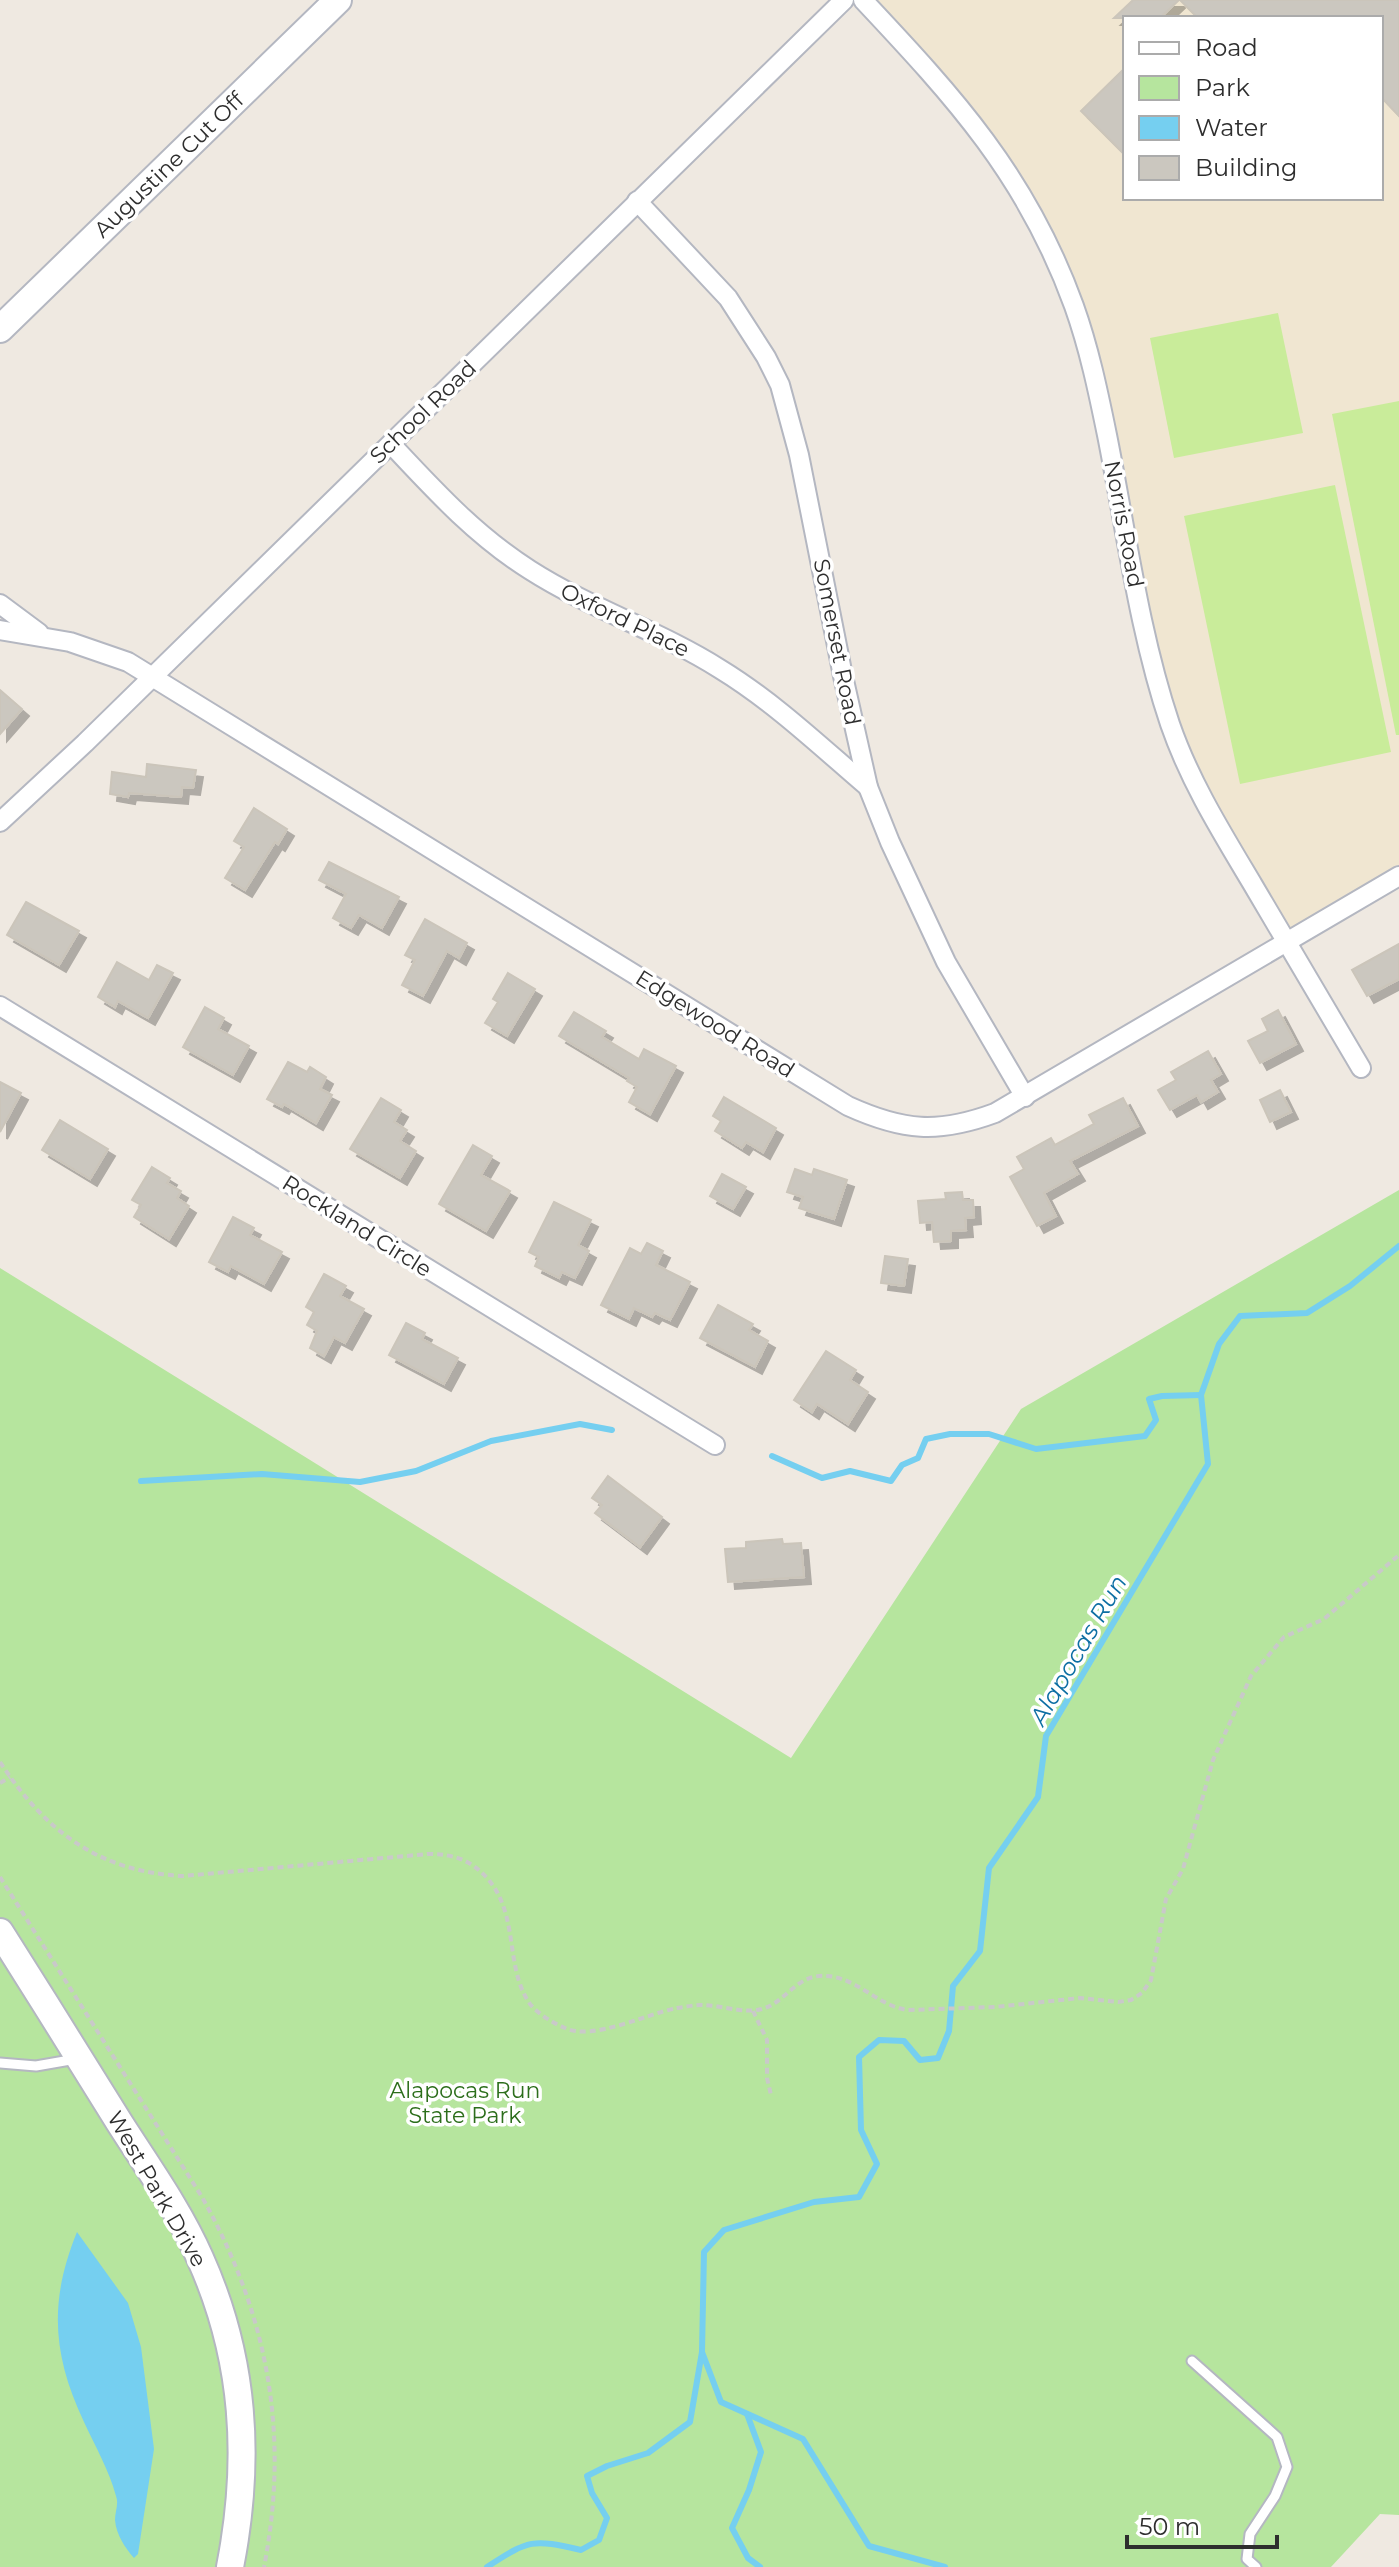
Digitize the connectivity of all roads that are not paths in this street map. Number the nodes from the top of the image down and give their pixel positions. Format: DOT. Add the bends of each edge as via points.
graph roads {
  1 [pos="338,0"];
  2 [pos="844,0"];
  3 [pos="863,0"];
  4 [pos="637,201"];
  5 [pos="0,329"];
  6 [pos="391,444"];
  7 [pos="0,604"];
  8 [pos="0,630"];
  9 [pos="45,637"];
  10 [pos="151,677"];
  11 [pos="868,787"];
  12 [pos="0,822"];
  13 [pos="1399,876"];
  14 [pos="1287,942"];
  15 [pos="0,1006"];
  16 [pos="1361,1068"];
  17 [pos="1025,1097"];
  18 [pos="715,1445"];
  19 [pos="0,1932"];
  20 [pos="80,2059"];
  21 [pos="0,2063"];
  22 [pos="1192,2361"];
  23 [pos="230,2567"];
  24 [pos="1256,2567"];
  1 -- 5 [label="street, Augustine Cut Off"];
  2 -- 4 [label="street, School Road"];
  3 -- 14 [label="street, Norris Road" via="990,144 1032,211 1062,275 1094,374 1170,725 1212,817"];
  4 -- 6 [label="street, School Road"];
  4 -- 11 [label="street, Somerset Road" via="728,298 780,385"];
  6 -- 10 [label="street, School Road"];
  6 -- 11 [label="street, Oxford Place" via="449,506 501,551 560,588 722,670"];
  7 -- 9 [label="street, Edgewood Road"];
  8 -- 9 [label="street, Edgewood Road"];
  9 -- 10 [label="street, Edgewood Road" via="101,651"];
  10 -- 12 [label="street, School Road"];
  10 -- 17 [label="street, Edgewood Road" via="848,1106 890,1123 927,1129 974,1121"];
  11 -- 17 [label="street, Somerset Road" via="946,962"];
  13 -- 14 [label="street, Edgewood Road"];
  14 -- 16 [label="street, Norris Road"];
  14 -- 17 [label="street, Edgewood Road"];
  15 -- 18 [label="street, Rockland Circle"];
  19 -- 20 [label="street, West Park Drive"];
  20 -- 21 [label="lane" via="36,2066"];
  20 -- 23 [label="street, West Park Drive" via="187,2231 220,2313 234,2365 243,2443 241,2508"];
  22 -- 24 [label="lane" via="1277,2437 1287,2467 1250,2534 1247,2559"];
}
